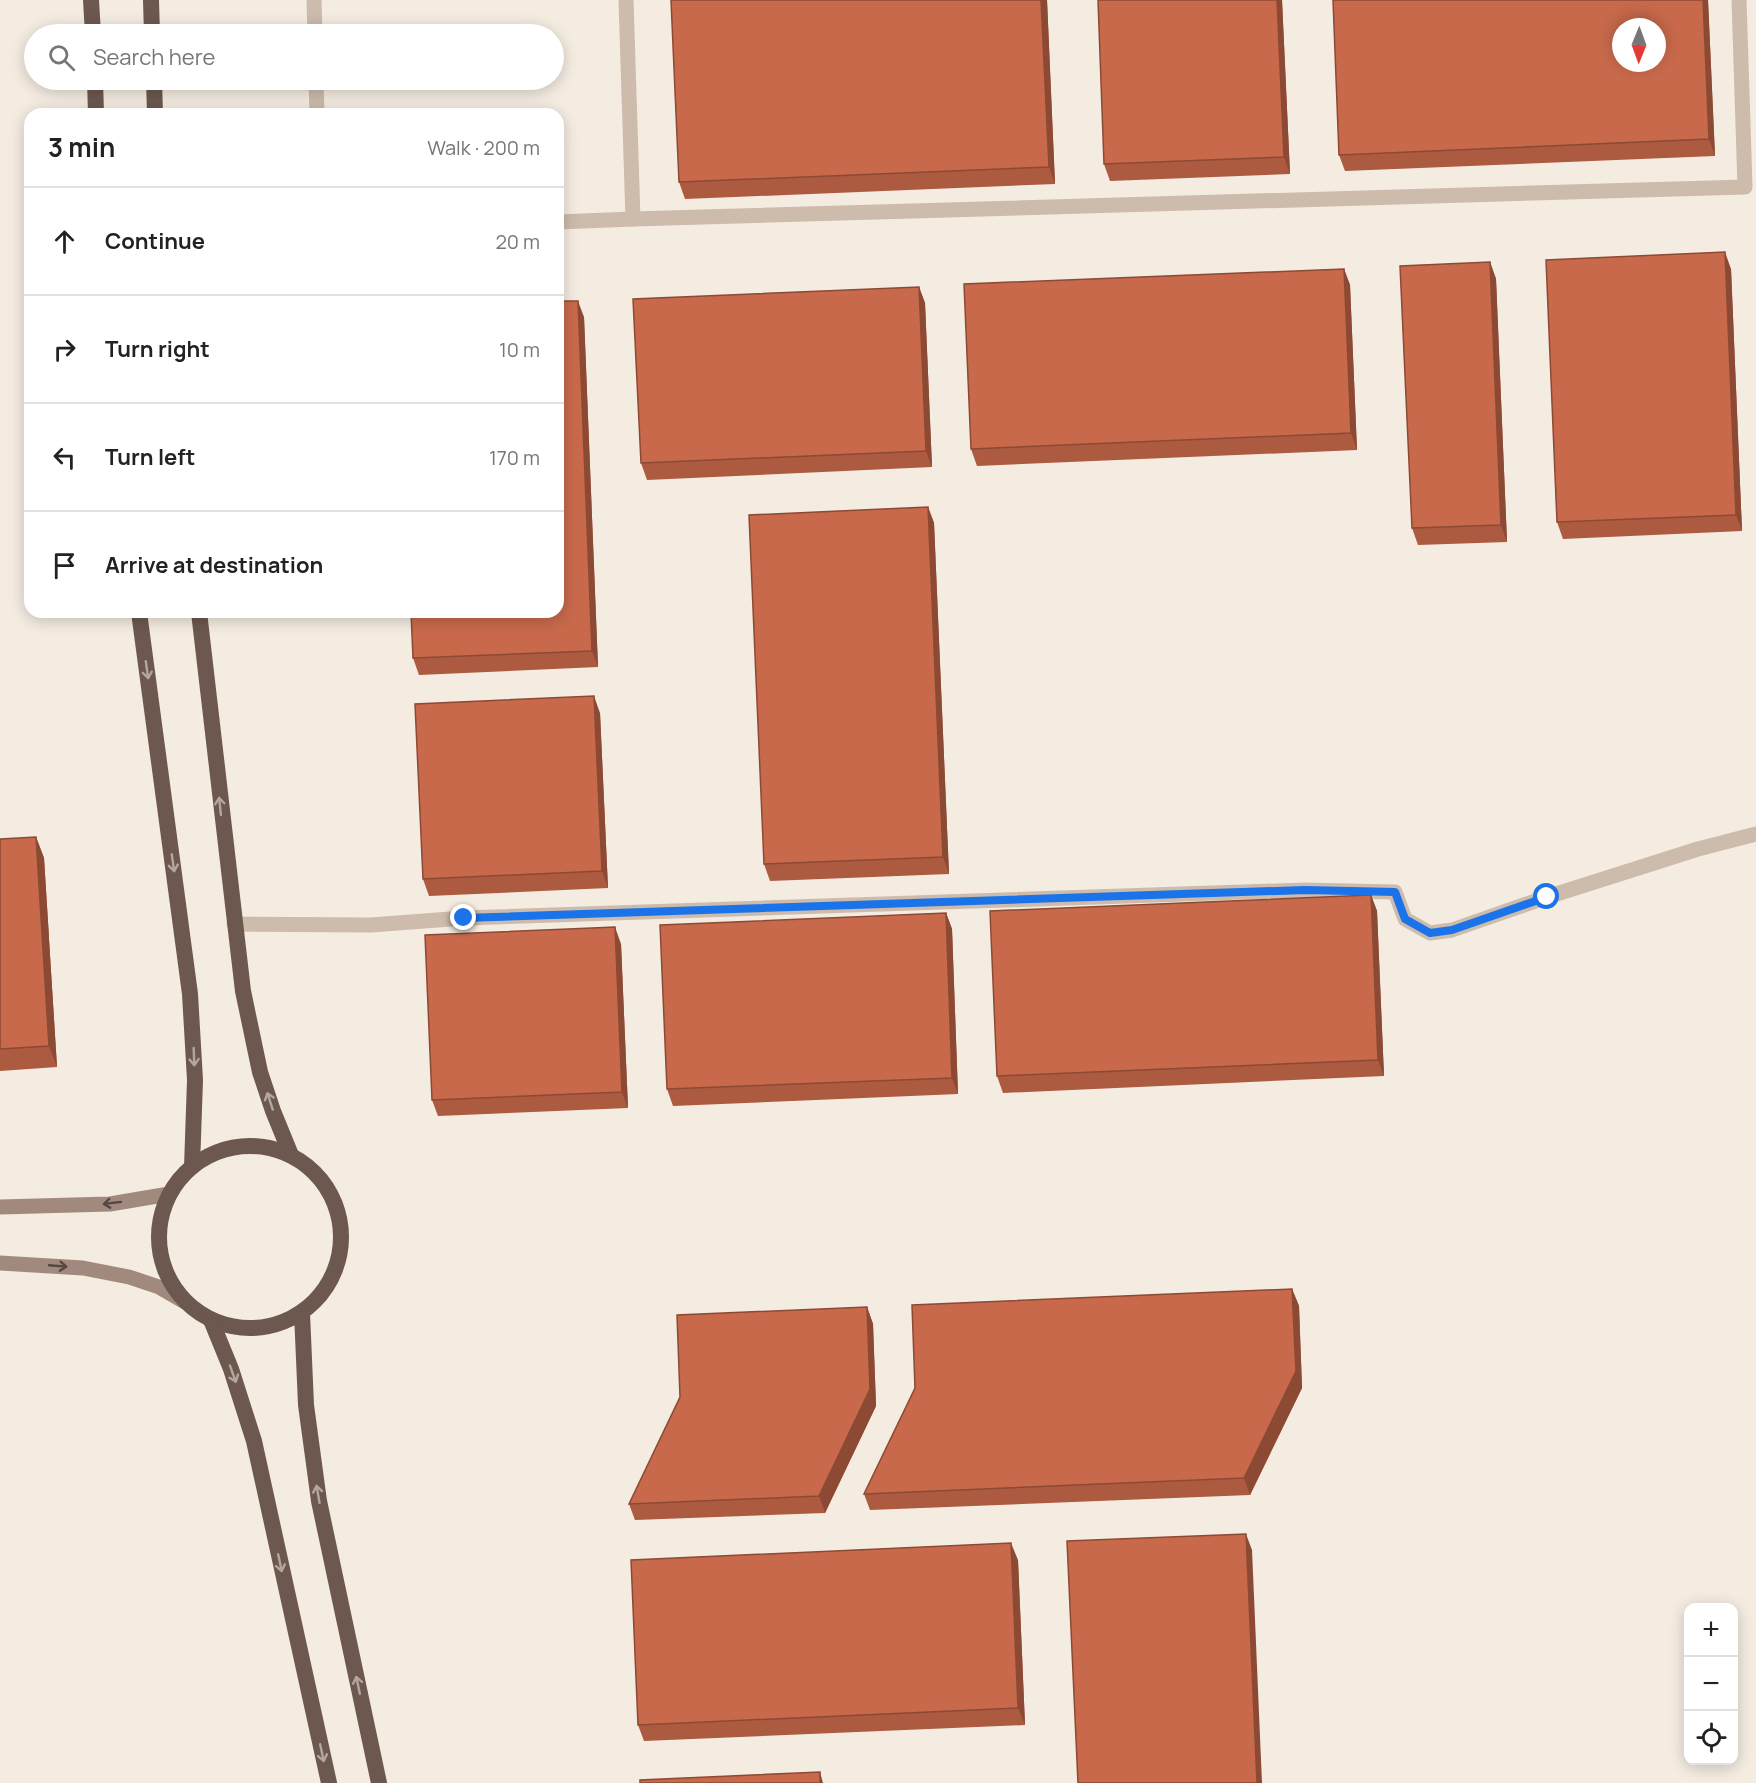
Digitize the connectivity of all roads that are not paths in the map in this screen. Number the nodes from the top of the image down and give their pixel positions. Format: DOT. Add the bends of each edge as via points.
graph roads {
  1 [pos="91,0"];
  2 [pos="151,0"];
  3 [pos="314,0"];
  4 [pos="626,0"];
  5 [pos="1739,0"];
  6 [pos="92,24"];
  7 [pos="152,24"];
  8 [pos="315,24"];
  9 [pos="95,90"];
  10 [pos="154,90"];
  11 [pos="316,90"];
  12 [pos="96,108"];
  13 [pos="155,108"];
  14 [pos="317,108"];
  15 [pos="633,219"];
  16 [pos="564,222"];
  17 [pos="140,618"];
  18 [pos="199,618"];
  19 [pos="1756,834"];
  20 [pos="234,924"];
  21 [pos="291,1155"];
  22 [pos="192,1167"];
  23 [pos="169,1194"];
  24 [pos="0,1207"];
  25 [pos="0,1263"];
  26 [pos="185,1302"];
  27 [pos="302,1313"];
  28 [pos="211,1320"];
  29 [pos="329,1783"];
  30 [pos="379,1783"];
  1 -- 6 [label="highway"];
  2 -- 7 [label="highway"];
  3 -- 8 [label="street"];
  4 -- 15 [label="street"];
  5 -- 15 [label="street" via="1745,187"];
  9 -- 12 [label="highway"];
  10 -- 13 [label="highway"];
  11 -- 14 [label="street"];
  15 -- 16 [label="street"];
  17 -- 22 [label="highway, one-way" via="191,1005 195,1080"];
  20 -- 18 [label="highway, one-way"];
  19 -- 20 [label="street" via="1698,849 1452,930 1430,933 1405,919 1395,892 1305,890 476,917 371,925"];
  21 -- 20 [label="highway, one-way" via="255,1052"];
  21 -- 22 [label="highway" via="271,1148 229,1148"];
  21 -- 27 [label="highway" via="323,1183 340,1221 340,1252 330,1282"];
  22 -- 23 [label="highway"];
  23 -- 24 [label="main road, one-way" via="110,1204"];
  23 -- 26 [label="highway" via="158,1231 159,1250 172,1287"];
  25 -- 26 [label="main road, one-way" via="83,1268 129,1277 159,1287"];
  26 -- 28 [label="highway"];
  27 -- 28 [label="highway" via="257,1329"];
  30 -- 27 [label="highway, one-way" via="318,1491 306,1405"];
  28 -- 29 [label="highway, one-way" via="254,1441"];
}
